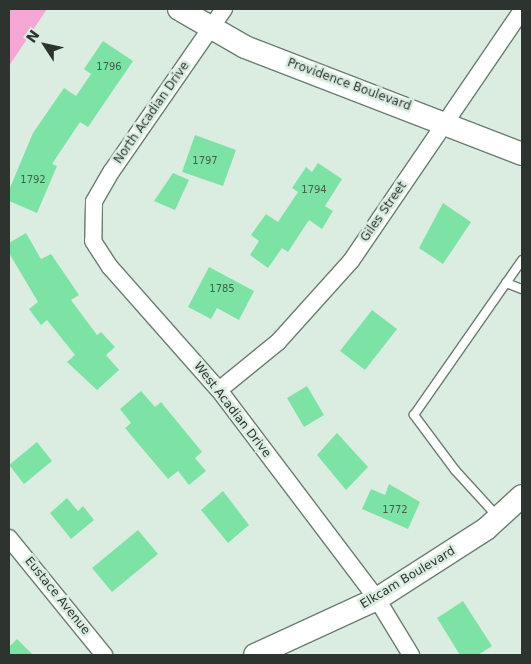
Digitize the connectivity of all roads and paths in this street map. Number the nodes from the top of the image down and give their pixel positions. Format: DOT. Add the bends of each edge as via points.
graph roads {
  1 [pos="179,9"];
  2 [pos="224,9"];
  3 [pos="522,10"];
  4 [pos="210,29"];
  5 [pos="447,122"];
  6 [pos="522,154"];
  7 [pos="91,222"];
  8 [pos="522,260"];
  9 [pos="506,283"];
  10 [pos="522,289"];
  11 [pos="219,390"];
  12 [pos="522,496"];
  13 [pos="499,518"];
  14 [pos="9,538"];
  15 [pos="377,599"];
  16 [pos="104,655"];
  17 [pos="255,655"];
  18 [pos="411,655"];
  1 -- 4 [label="main road, Providence Boulevard"];
  2 -- 4 [label="street, North Acadian Drive"];
  3 -- 5 [label="street, Giles Street"];
  4 -- 5 [label="main road, Providence Boulevard" via="245,46"];
  4 -- 7 [label="street, North Acadian Drive" via="111,172 94,202"];
  5 -- 6 [label="main road, Providence Boulevard"];
  5 -- 11 [label="street, Giles Street" via="351,261 278,342"];
  7 -- 11 [label="street, West Acadian Drive" via="93,240 110,266"];
  8 -- 9 [label="lane"];
  9 -- 10 [label="lane"];
  9 -- 13 [label="lane" via="414,415 455,470"];
  11 -- 15 [label="street, West Acadian Drive"];
  12 -- 13 [label="main road, Elkcam Boulevard"];
  13 -- 15 [label="main road, Elkcam Boulevard"];
  14 -- 16 [label="street, Eustace Avenue"];
  15 -- 17 [label="main road, Elkcam Boulevard"];
  15 -- 18 [label="street, West Acadian Drive"];
}
